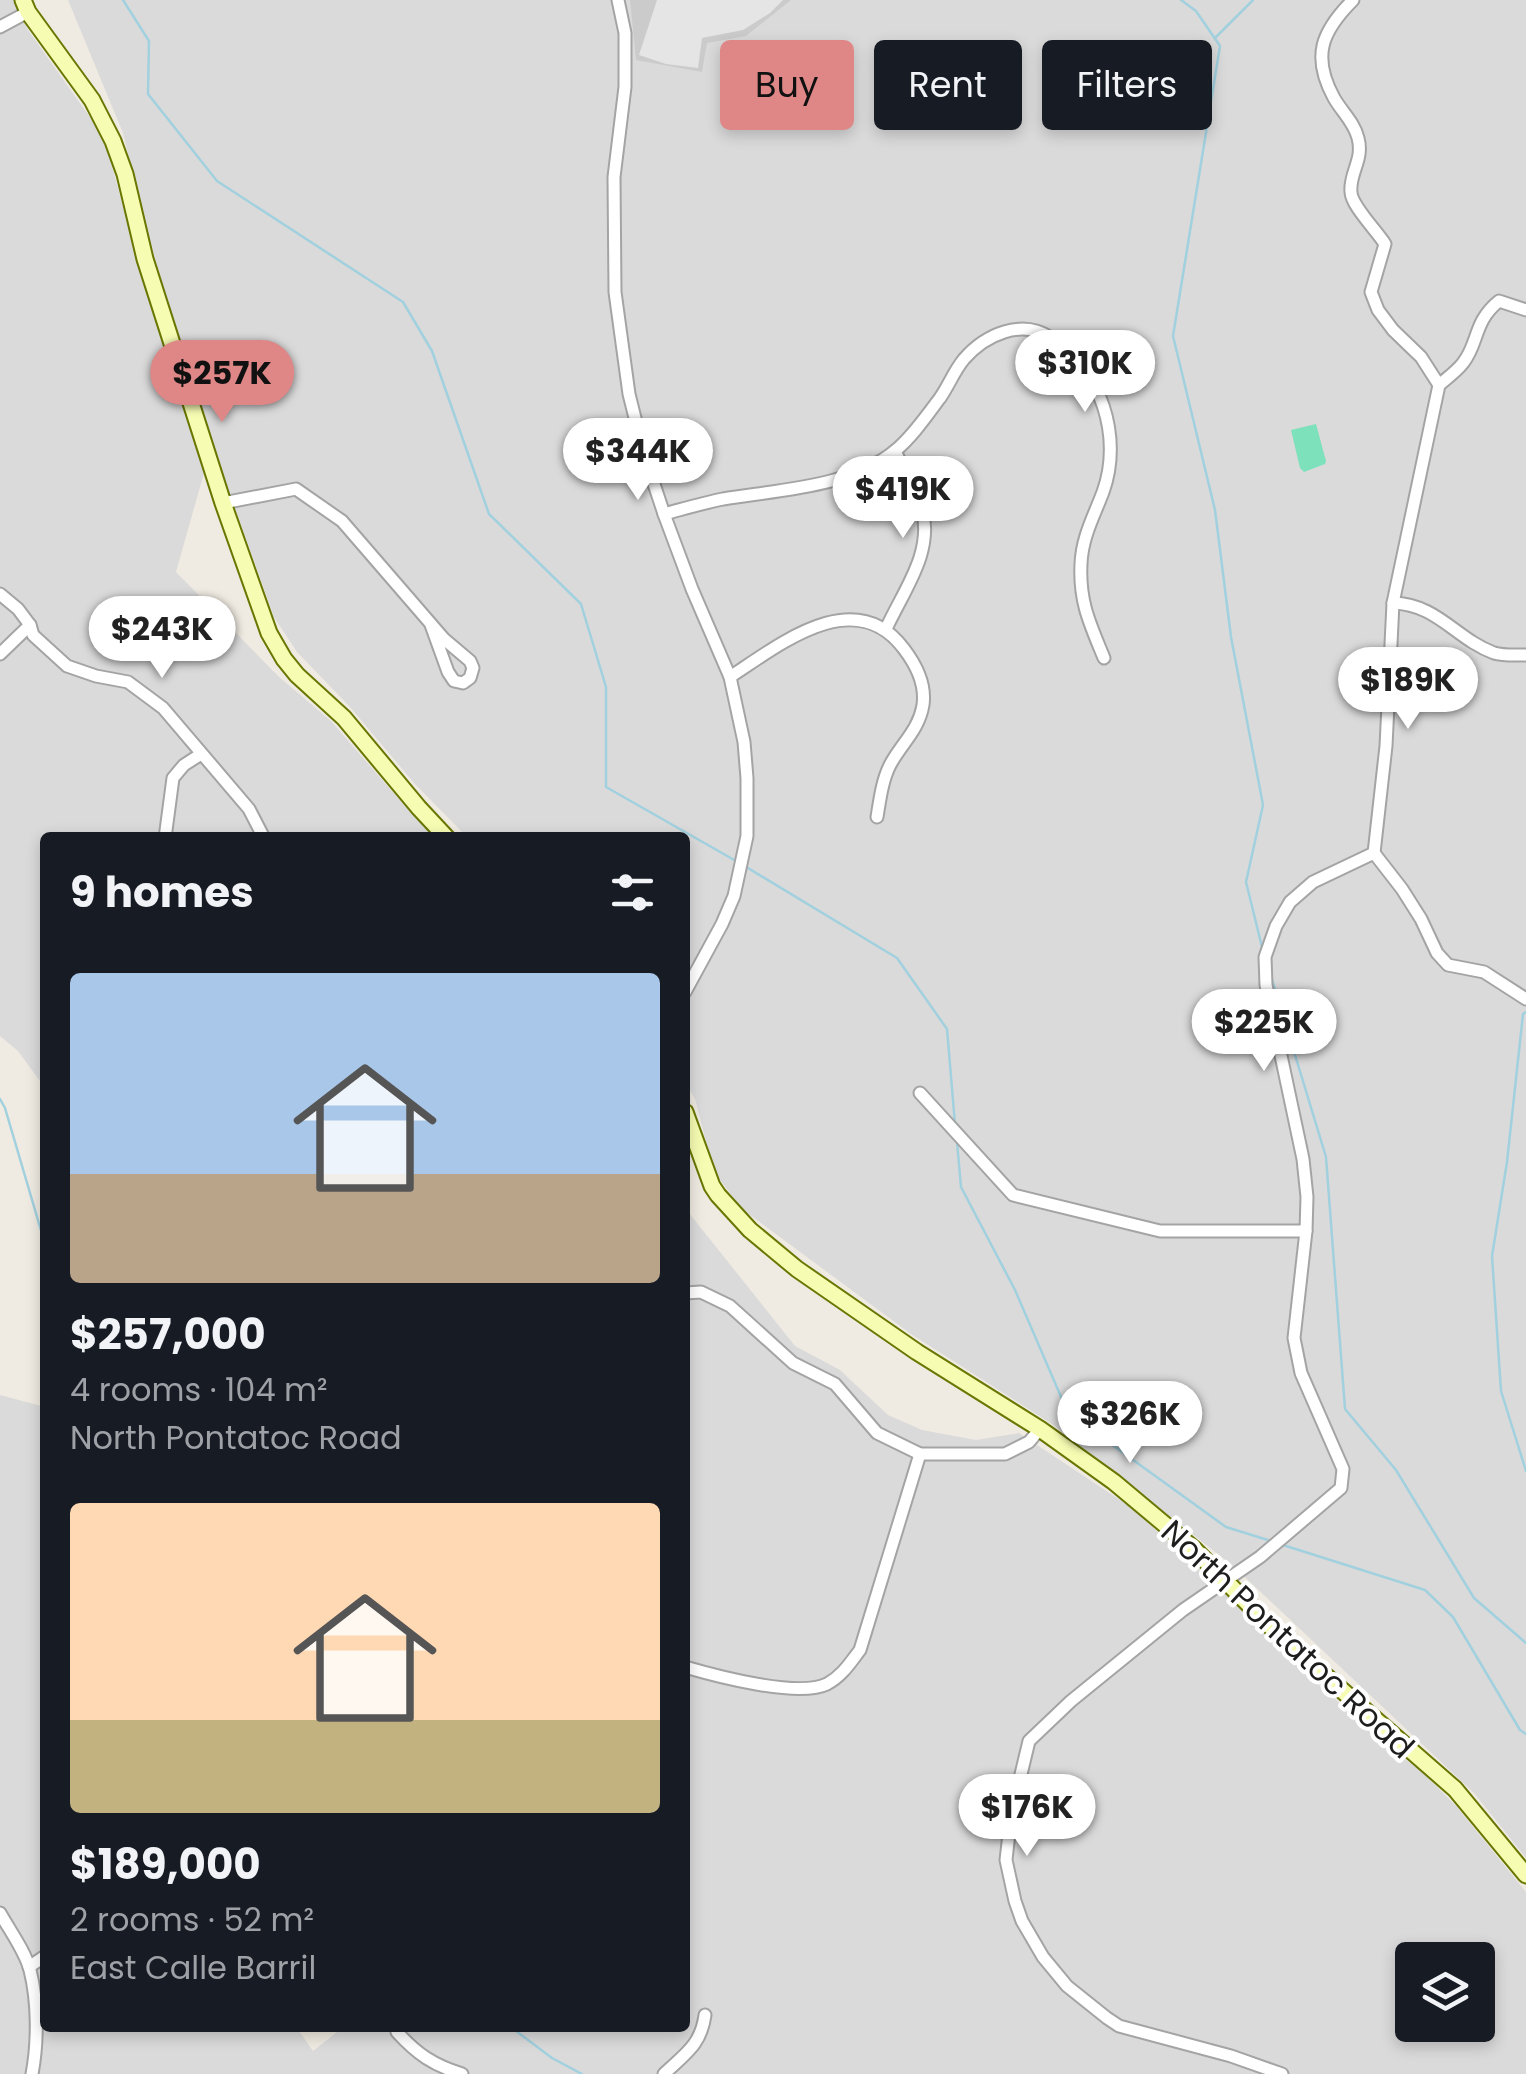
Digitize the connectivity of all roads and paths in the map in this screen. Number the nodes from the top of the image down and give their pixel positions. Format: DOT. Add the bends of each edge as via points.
graph roads {
  1 [pos="618,0"];
  2 [pos="1353,0"];
  3 [pos="26,6"];
  4 [pos="0,27"];
  5 [pos="1526,310"];
  6 [pos="1439,385"];
  7 [pos="894,452"];
  8 [pos="223,504"];
  9 [pos="664,514"];
  10 [pos="0,594"];
  11 [pos="1393,603"];
  12 [pos="431,624"];
  13 [pos="30,625"];
  14 [pos="886,628"];
  15 [pos="0,654"];
  16 [pos="1526,655"];
  17 [pos="1104,658"];
  18 [pos="730,677"];
  19 [pos="201,754"];
  20 [pos="877,816"];
  21 [pos="166,832"];
  22 [pos="261,832"];
  23 [pos="441,832"];
  24 [pos="1374,854"];
  25 [pos="690,983"];
  26 [pos="1526,999"];
  27 [pos="920,1093"];
  28 [pos="690,1126"];
  29 [pos="1306,1231"];
  30 [pos="690,1293"];
  31 [pos="1040,1428"];
  32 [pos="920,1454"];
  33 [pos="1226,1579"];
  34 [pos="690,1668"];
  35 [pos="1526,1875"];
  36 [pos="0,1914"];
  37 [pos="40,1959"];
  38 [pos="29,1967"];
  39 [pos="706,2015"];
  40 [pos="398,2032"];
  41 [pos="32,2074"];
  42 [pos="462,2074"];
  43 [pos="664,2074"];
  44 [pos="1282,2074"];
  1 -- 9 [label="street" via="625,87 614,177 615,292 629,394"];
  2 -- 6 [label="street" via="1333,20 1320,54 1334,98 1358,136 1352,199 1384,244 1371,292"];
  3 -- 4 [label="street"];
  3 -- 8 [label="street" via="113,141"];
  5 -- 6 [label="street" via="1499,302 1490,309 1464,362"];
  6 -- 11 [label="street"];
  7 -- 9 [label="street" via="826,483"];
  7 -- 14 [label="street" via="926,529 922,553"];
  7 -- 17 [label="street" via="965,357 993,335 1014,328 1034,332 1068,352 1107,415 1111,455 1081,564 1082,605"];
  8 -- 12 [label="street" via="296,489 342,521"];
  8 -- 23 [label="street" via="284,660 344,718"];
  9 -- 18 [label="street"];
  10 -- 13 [label="street"];
  11 -- 16 [label="street" via="1413,603 1480,647"];
  11 -- 24 [label="street"];
  12 -- 12 [label="street" via="448,672 463,684 470,662"];
  13 -- 15 [label="street"];
  13 -- 19 [label="street" via="67,666 128,682 155,701"];
  14 -- 18 [label="street" via="835,620 808,628"];
  14 -- 20 [label="street" via="915,662 924,701 915,731 888,768"];
  18 -- 25 [label="street" via="744,742 747,836 734,896"];
  19 -- 21 [label="street" via="173,778"];
  19 -- 22 [label="street"];
  24 -- 26 [label="street" via="1448,965 1484,972"];
  24 -- 29 [label="street" via="1312,882 1290,902 1265,957 1303,1159"];
  27 -- 29 [label="street" via="1013,1195 1160,1232"];
  28 -- 31 [label="street, North Pontatoc Road" via="712,1186 750,1230 872,1321"];
  29 -- 33 [label="street" via="1294,1338 1301,1374 1343,1469 1341,1488"];
  30 -- 32 [label="street" via="730,1306 793,1363 835,1384 877,1434"];
  31 -- 32 [label="street" via="1005,1454"];
  31 -- 33 [label="street, North Pontatoc Road"];
  32 -- 34 [label="street" via="860,1650 843,1673 808,1688 729,1680"];
  33 -- 35 [label="street, North Pontatoc Road" via="1293,1648 1454,1789"];
  33 -- 44 [label="street" via="1030,1740 1006,1860 1022,1921 1043,1957 1107,2018"];
  36 -- 38 [label="street"];
  37 -- 38 [label="street"];
  38 -- 41 [label="street"];
  39 -- 43 [label="street" via="697,2042"];
  40 -- 42 [label="street" via="416,2053"];
}
